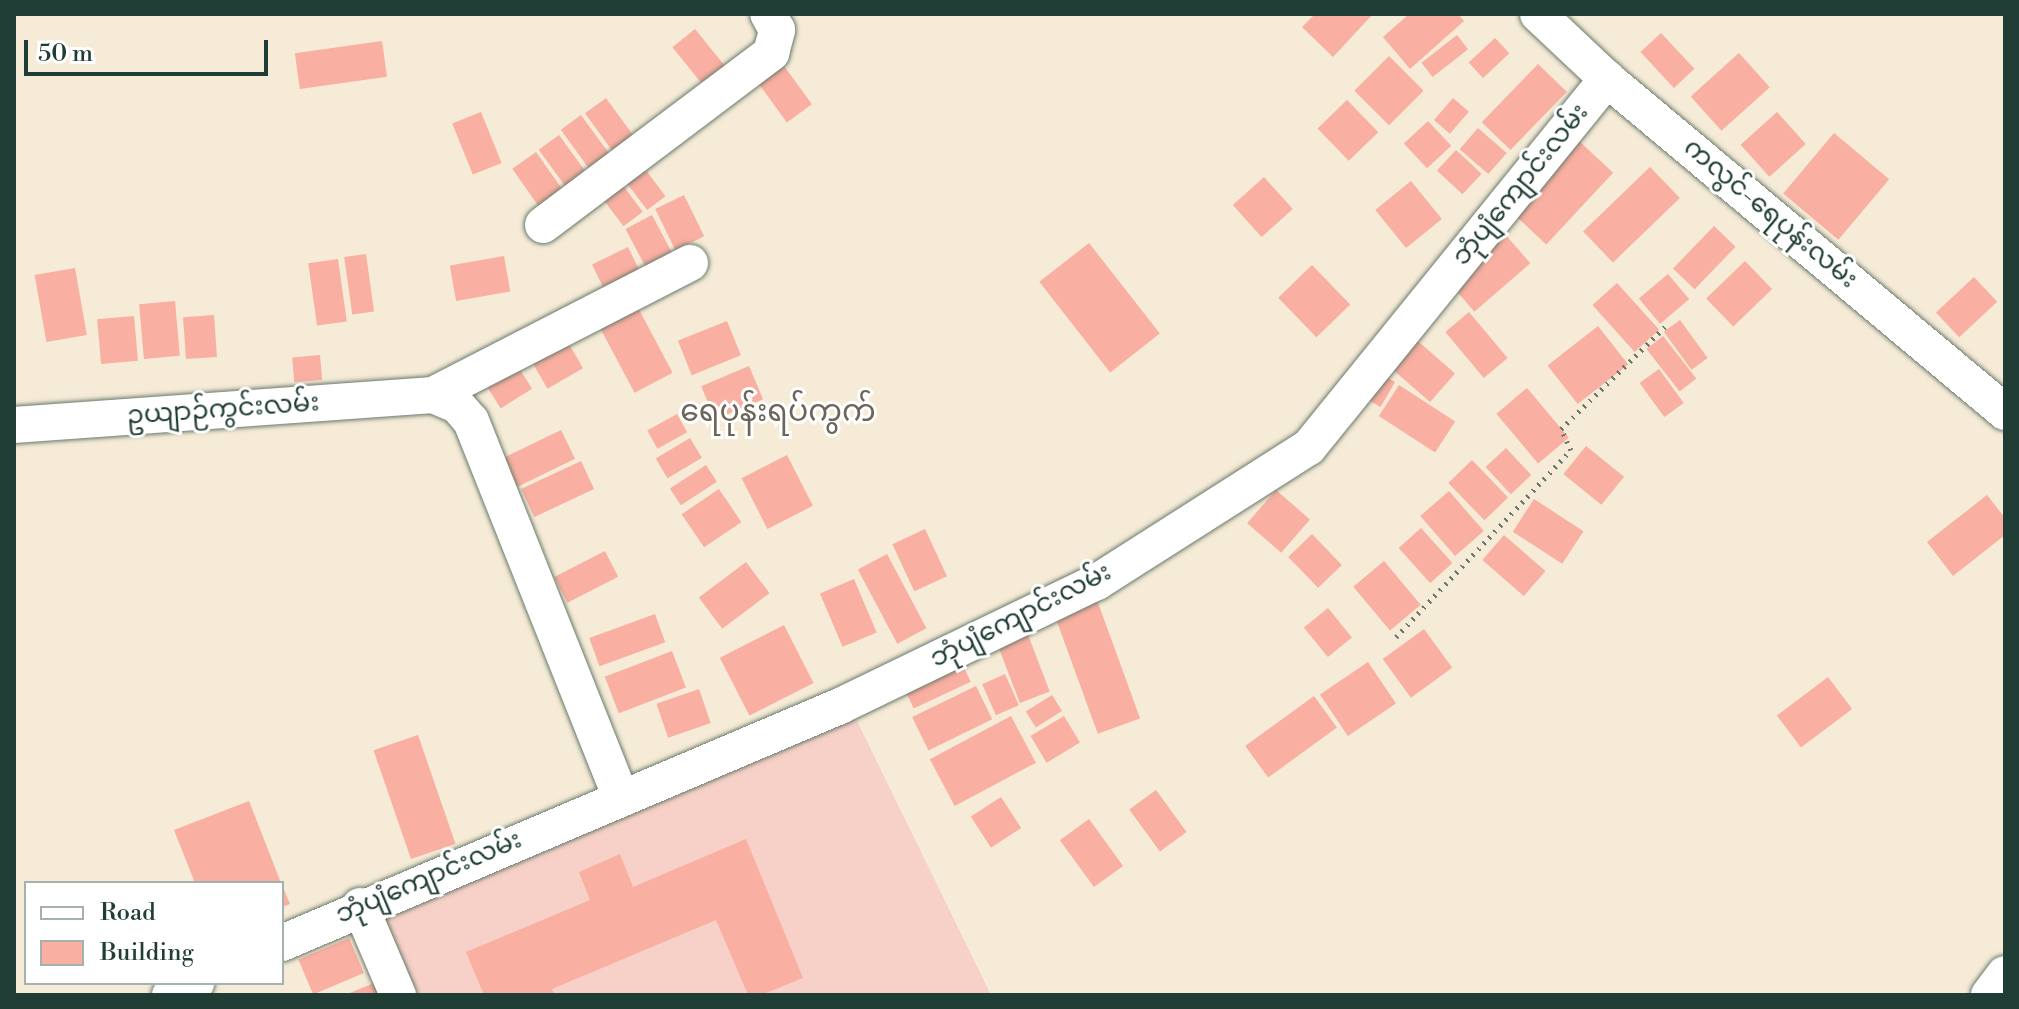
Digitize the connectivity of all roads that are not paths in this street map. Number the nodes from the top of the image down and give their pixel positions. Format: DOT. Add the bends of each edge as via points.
graph roads {
  1 [pos="768,14"];
  2 [pos="1538,14"];
  3 [pos="1607,79"];
  4 [pos="543,225"];
  5 [pos="690,263"];
  6 [pos="433,395"];
  7 [pos="2005,412"];
  8 [pos="14,425"];
  9 [pos="621,797"];
  10 [pos="360,906"];
  11 [pos="284,942"];
  12 [pos="2005,974"];
  13 [pos="398,995"];
  14 [pos="1989,995"];
  1 -- 4 [label="street" via="777,30 771,53"];
  2 -- 3 [label="street, ကလွင်-ရေပုန်းလမ်း"];
  3 -- 7 [label="street, ကလွင်-ရေပုန်းလမ်း"];
  3 -- 9 [label="street, ဘုံပျံကျောင်းလမ်း" via="1309,447 1097,582 840,706"];
  5 -- 6 [label="street"];
  6 -- 8 [label="street, ဥယျာဉ်ကွင်းလမ်း"];
  6 -- 9 [label="street" via="457,405 471,421"];
  9 -- 10 [label="street, ဘုံပျံကျောင်းလမ်း"];
  10 -- 11 [label="street, ဘုံပျံကျောင်းလမ်း"];
  10 -- 13 [label="street"];
  12 -- 14 [label="street"];
}
